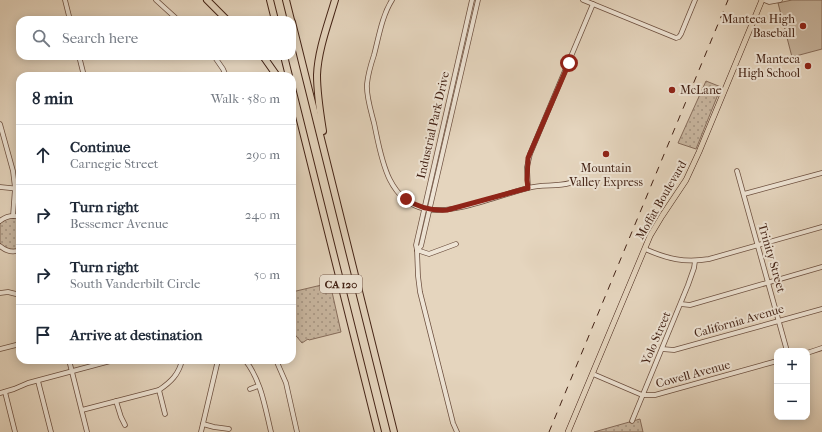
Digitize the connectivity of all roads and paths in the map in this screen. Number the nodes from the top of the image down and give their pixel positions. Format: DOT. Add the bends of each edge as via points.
graph roads {
  1 [pos="65,0"];
  2 [pos="156,0"];
  3 [pos="207,0"];
  4 [pos="270,0"];
  5 [pos="286,0"];
  6 [pos="335,0"];
  7 [pos="392,0"];
  8 [pos="472,0"];
  9 [pos="478,0"];
  10 [pos="583,0"];
  11 [pos="695,0"];
  12 [pos="763,0"];
  13 [pos="780,0"];
  14 [pos="590,2"];
  15 [pos="69,16"];
  16 [pos="174,16"];
  17 [pos="223,16"];
  18 [pos="274,16"];
  19 [pos="291,16"];
  20 [pos="466,24"];
  21 [pos="472,26"];
  22 [pos="296,37"];
  23 [pos="460,50"];
  24 [pos="466,52"];
  25 [pos="80,60"];
  26 [pos="217,60"];
  27 [pos="266,60"];
  28 [pos="285,60"];
  29 [pos="83,72"];
  30 [pos="224,72"];
  31 [pos="274,72"];
  32 [pos="288,72"];
  33 [pos="296,104"];
  34 [pos="296,119"];
  35 [pos="0,124"];
  36 [pos="304,136"];
  37 [pos="2,141"];
  38 [pos="325,154"];
  39 [pos="737,171"];
  40 [pos="822,173"];
  41 [pos="570,184"];
  42 [pos="0,187"];
  43 [pos="15,188"];
  44 [pos="528,188"];
  45 [pos="744,194"];
  46 [pos="425,208"];
  47 [pos="430,210"];
  48 [pos="13,216"];
  49 [pos="16,216"];
  50 [pos="0,221"];
  51 [pos="822,227"];
  52 [pos="456,244"];
  53 [pos="0,246"];
  54 [pos="758,246"];
  55 [pos="645,248"];
  56 [pos="417,250"];
  57 [pos="16,251"];
  58 [pos="695,261"];
  59 [pos="822,267"];
  60 [pos="769,282"];
  61 [pos="0,293"];
  62 [pos="16,294"];
  63 [pos="680,304"];
  64 [pos="822,309"];
  65 [pos="779,320"];
  66 [pos="16,345"];
  67 [pos="786,348"];
  68 [pos="822,348"];
  69 [pos="0,349"];
  70 [pos="662,349"];
  71 [pos="810,352"];
  72 [pos="774,362"];
  73 [pos="70,364"];
  74 [pos="99,364"];
  75 [pos="181,364"];
  76 [pos="217,364"];
  77 [pos="248,364"];
  78 [pos="278,364"];
  79 [pos="72,371"];
  80 [pos="593,374"];
  81 [pos="38,381"];
  82 [pos="258,386"];
  83 [pos="250,389"];
  84 [pos="159,390"];
  85 [pos="2,392"];
  86 [pos="642,395"];
  87 [pos="116,401"];
  88 [pos="82,410"];
  89 [pos="165,414"];
  90 [pos="632,421"];
  91 [pos="203,424"];
  92 [pos="125,425"];
  93 [pos="229,429"];
  94 [pos="15,432"];
  95 [pos="51,432"];
  96 [pos="87,432"];
  97 [pos="201,432"];
  98 [pos="271,432"];
  99 [pos="297,432"];
  100 [pos="378,432"];
  101 [pos="394,432"];
  102 [pos="457,432"];
  103 [pos="568,432"];
  1 -- 15 [label="street"];
  2 -- 16 [label="street"];
  3 -- 17 [label="highway"];
  4 -- 18 [label="highway"];
  5 -- 19 [label="highway, CA 120"];
  6 -- 38 [label="highway" via="317,74"];
  7 -- 46 [label="street" via="383,20 368,76 367,91 388,176 401,195"];
  8 -- 20 [label="street, Industrial Park Drive"];
  9 -- 21 [label="street, Industrial Park Drive"];
  10 -- 14 [label="street"];
  11 -- 14 [label="street" via="679,37 676,38"];
  12 -- 13 [label="street"];
  12 -- 55 [label="main road, Moffat Boulevard" via="686,180"];
  14 -- 44 [label="street" via="529,156"];
  20 -- 21 [label="street"];
  20 -- 23 [label="street, Industrial Park Drive"];
  21 -- 24 [label="street, Industrial Park Drive"];
  22 -- 38 [label="highway, CA 120"];
  23 -- 24 [label="street"];
  23 -- 46 [label="street, Industrial Park Drive"];
  24 -- 47 [label="street, Industrial Park Drive"];
  25 -- 29 [label="street"];
  26 -- 30 [label="street"];
  27 -- 31 [label="highway"];
  28 -- 32 [label="highway"];
  33 -- 36 [label="highway, CA 120"];
  34 -- 36 [label="highway"];
  35 -- 37 [label="street"];
  36 -- 100 [label="highway, CA 120"];
  37 -- 43 [label="street" via="13,171"];
  38 -- 101 [label="highway, CA 120"];
  39 -- 45 [label="street, Trinity Street"];
  40 -- 45 [label="street"];
  41 -- 44 [label="street"];
  42 -- 43 [label="street"];
  43 -- 48 [label="street"];
  44 -- 47 [label="street" via="450,209"];
  45 -- 54 [label="street, Trinity Street"];
  46 -- 47 [label="street"];
  46 -- 56 [label="street, Industrial Park Drive"];
  47 -- 56 [label="street, Industrial Park Drive" via="421,246"];
  48 -- 49 [label="street"];
  48 -- 50 [label="street" via="7,216"];
  51 -- 54 [label="street"];
  52 -- 56 [label="street" via="429,254"];
  53 -- 57 [label="street" via="7,251"];
  54 -- 58 [label="street"];
  54 -- 60 [label="street, Trinity Street"];
  55 -- 58 [label="street" via="669,258"];
  55 -- 80 [label="main road, Moffat Boulevard"];
  56 -- 102 [label="street, Industrial Park Drive" via="420,292"];
  58 -- 63 [label="street, Yolo Street"];
  59 -- 60 [label="street"];
  60 -- 63 [label="street" via="690,305"];
  60 -- 65 [label="street, Trinity Street"];
  61 -- 62 [label="street"];
  63 -- 70 [label="street, Yolo Street"];
  64 -- 65 [label="street, California Avenue"];
  65 -- 67 [label="street, Trinity Street"];
  65 -- 70 [label="street, California Avenue" via="674,350"];
  66 -- 69 [label="street"];
  68 -- 71 [label="street"];
  70 -- 86 [label="street, Yolo Street"];
  72 -- 86 [label="street, Cowell Avenue" via="655,395"];
  73 -- 79 [label="street"];
  74 -- 79 [label="street"];
  75 -- 84 [label="street" via="175,376"];
  76 -- 91 [label="street"];
  77 -- 82 [label="street"];
  78 -- 99 [label="street" via="286,383"];
  79 -- 81 [label="street"];
  79 -- 88 [label="street"];
  80 -- 86 [label="street, Cowell Avenue"];
  80 -- 103 [label="main road, Moffat Boulevard"];
  81 -- 85 [label="street"];
  81 -- 95 [label="street"];
  82 -- 83 [label="street"];
  82 -- 98 [label="street"];
  84 -- 87 [label="street"];
  84 -- 89 [label="street"];
  85 -- 94 [label="street"];
  86 -- 90 [label="street, Yolo Street"];
  87 -- 88 [label="street"];
  87 -- 92 [label="street"];
  88 -- 96 [label="street"];
  91 -- 93 [label="street"];
  91 -- 97 [label="street"];
}
